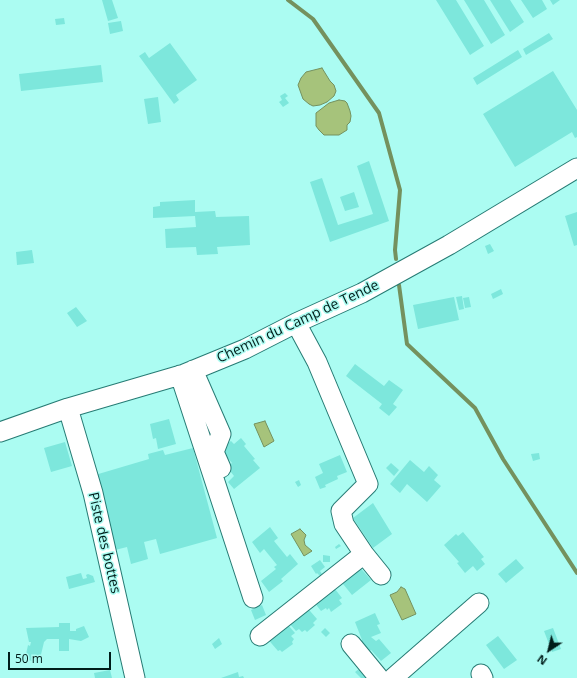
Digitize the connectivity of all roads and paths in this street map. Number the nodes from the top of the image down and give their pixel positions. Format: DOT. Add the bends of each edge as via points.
graph roads {
  1 [pos="577,168"];
  2 [pos="296,323"];
  3 [pos="187,373"];
  4 [pos="68,408"];
  5 [pos="0,432"];
  6 [pos="225,479"];
  7 [pos="364,554"];
  8 [pos="381,575"];
  9 [pos="252,598"];
  10 [pos="479,603"];
  11 [pos="260,636"];
  12 [pos="351,644"];
  13 [pos="135,678"];
  14 [pos="379,678"];
  15 [pos="393,678"];
  1 -- 2 [label="street, Chemin du Camp de Tende" via="449,245 362,293"];
  2 -- 3 [label="street, Chemin du Camp de Tende" via="245,349"];
  2 -- 7 [label="street" via="317,362 368,484 341,511 344,524"];
  3 -- 4 [label="street, Chemin du Camp de Tende"];
  3 -- 6 [label="street" via="221,434 214,452"];
  3 -- 9 [label="street"];
  4 -- 5 [label="street, Chemin du Camp de Tende"];
  4 -- 13 [label="street, Piste des bottes" via="93,493"];
  7 -- 8 [label="street"];
  7 -- 11 [label="street"];
  10 -- 15 [label="street"];
  12 -- 14 [label="street"];
}
